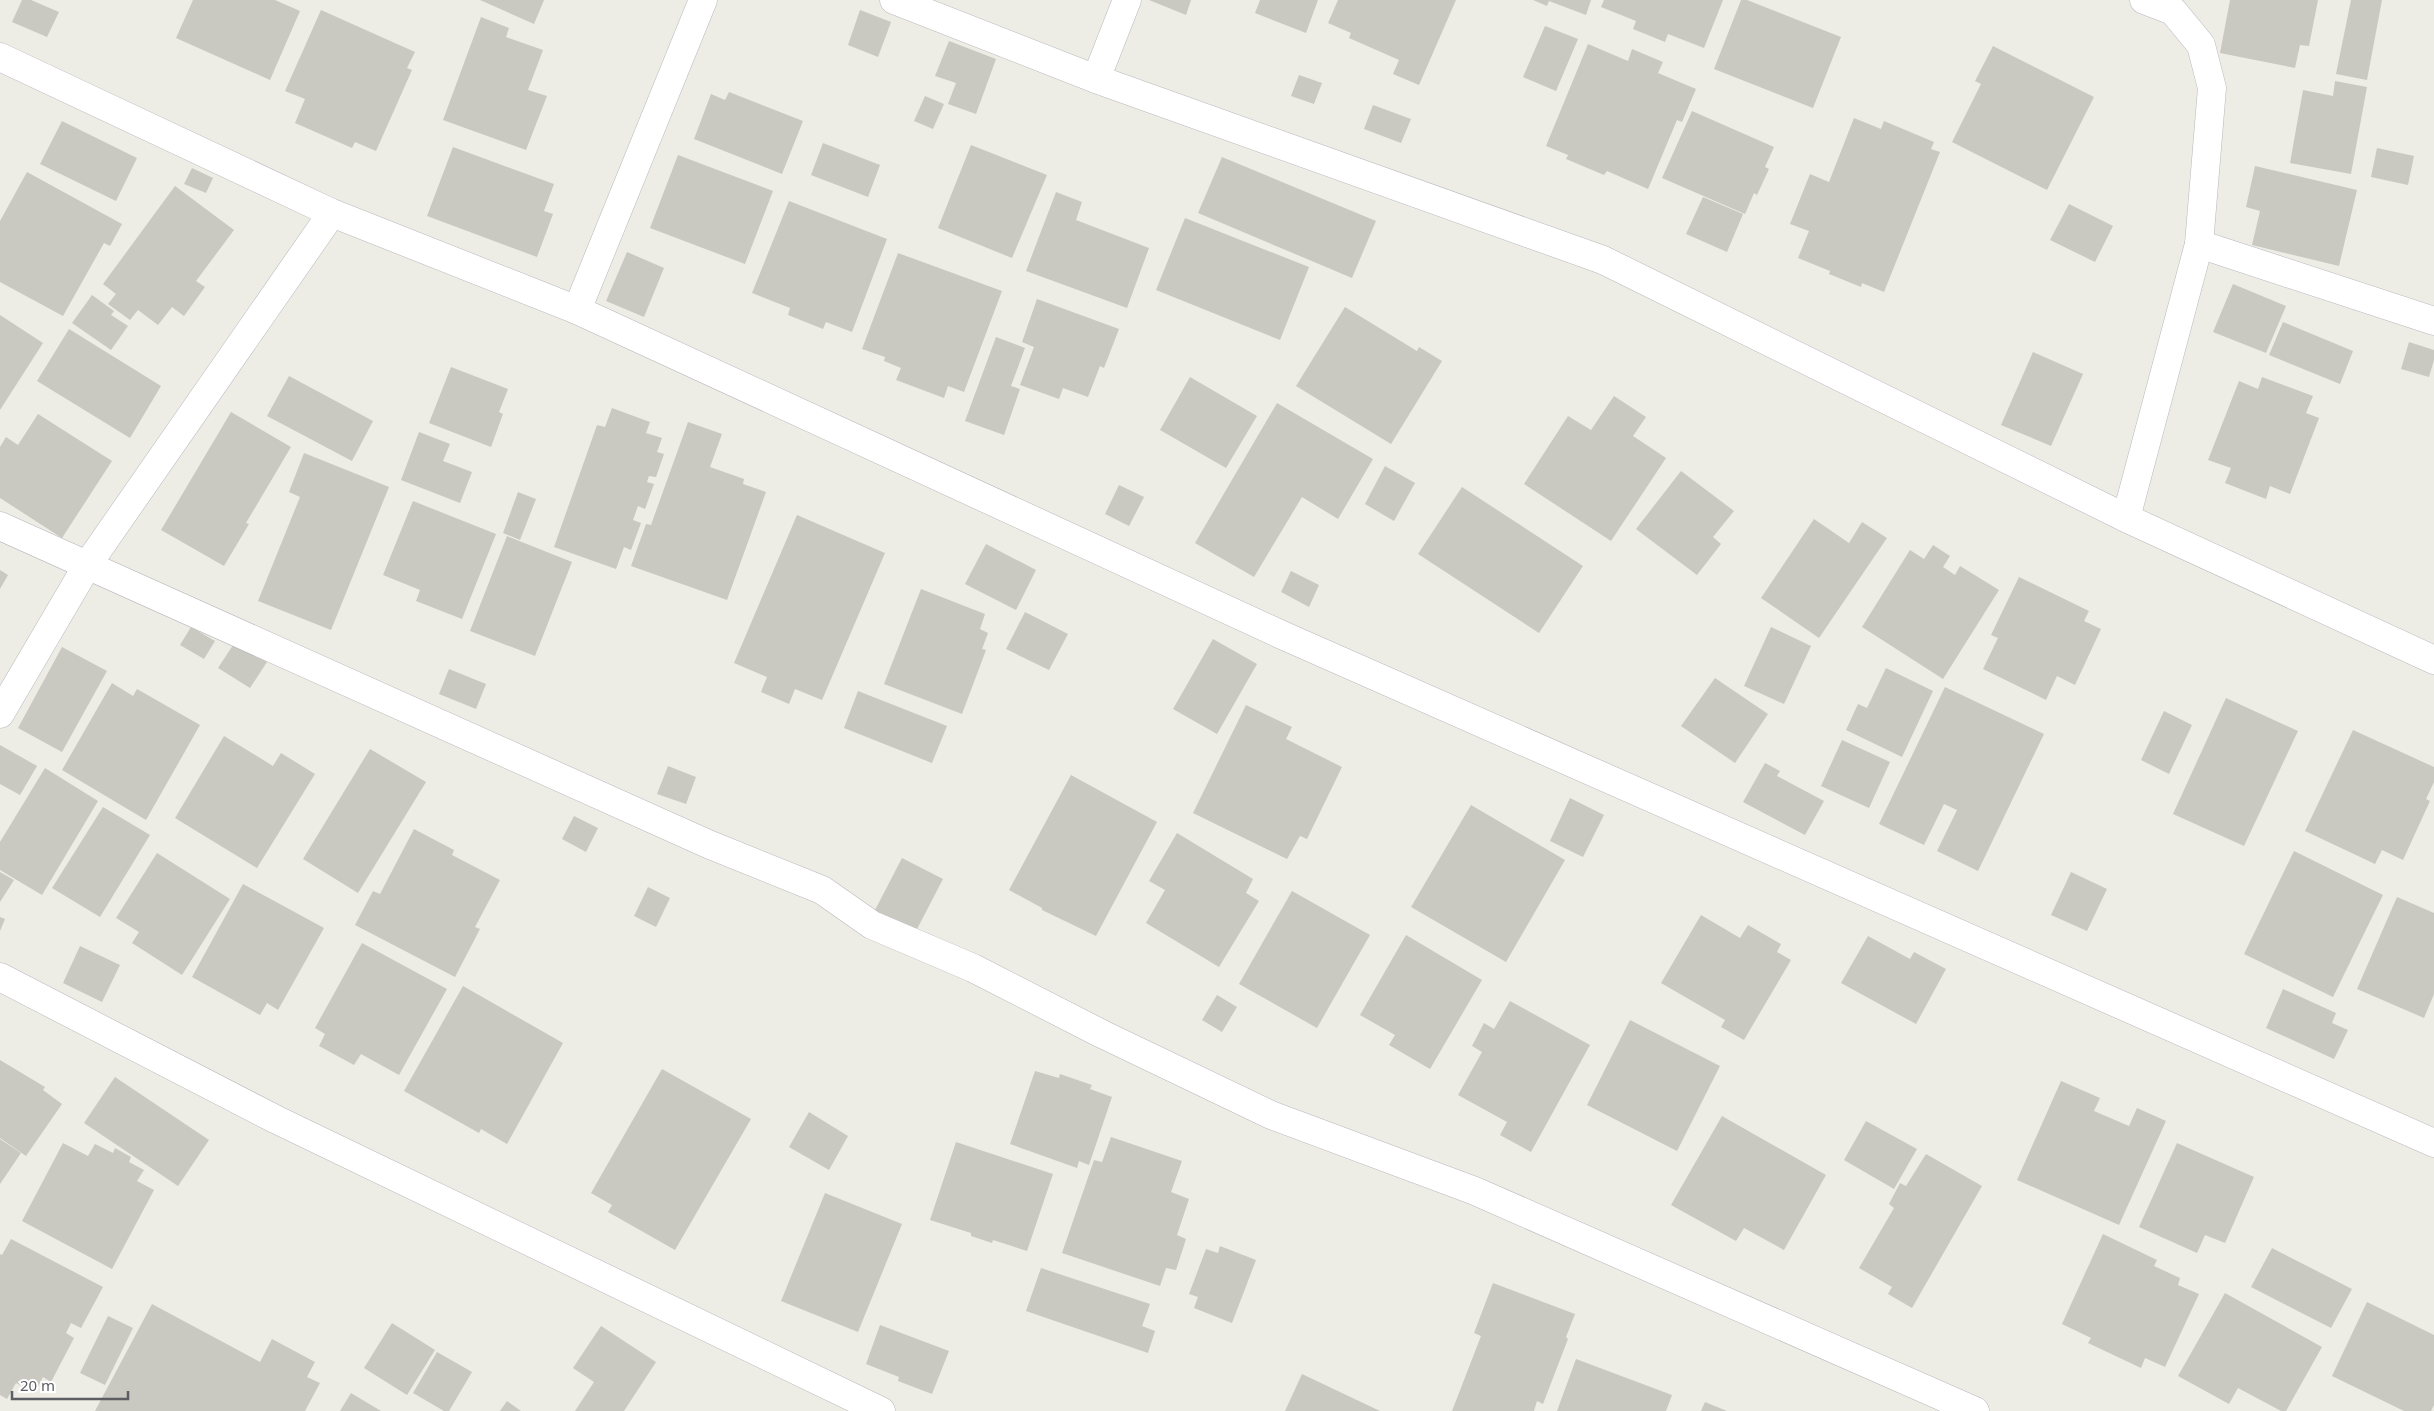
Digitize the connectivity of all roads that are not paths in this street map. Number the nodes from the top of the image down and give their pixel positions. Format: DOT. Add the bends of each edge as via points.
graph roads {
  1 [pos="703,0"];
  2 [pos="894,0"];
  3 [pos="1126,0"];
  4 [pos="2144,0"];
  5 [pos="2175,5"];
  6 [pos="0,57"];
  7 [pos="1096,79"];
  8 [pos="332,213"];
  9 [pos="2199,244"];
  10 [pos="577,310"];
  11 [pos="2434,321"];
  12 [pos="2126,518"];
  13 [pos="0,526"];
  14 [pos="88,564"];
  15 [pos="2434,660"];
  16 [pos="0,714"];
  17 [pos="0,977"];
  18 [pos="2434,1143"];
  19 [pos="881,1411"];
  20 [pos="1975,1411"];
  1 -- 10 [label="street"];
  2 -- 7 [label="street"];
  3 -- 7 [label="street"];
  4 -- 5 [label="street"];
  5 -- 9 [label="street" via="2201,45 2212,88"];
  6 -- 8 [label="street"];
  7 -- 12 [label="street" via="1603,260"];
  8 -- 10 [label="street"];
  8 -- 14 [label="street"];
  9 -- 11 [label="street"];
  9 -- 12 [label="street"];
  10 -- 18 [label="street" via="1282,635"];
  12 -- 15 [label="street"];
  13 -- 14 [label="street"];
  14 -- 16 [label="street"];
  14 -- 20 [label="street" via="708,844 822,890 872,926 973,968 1272,1115 1475,1191"];
  17 -- 19 [label="street" via="275,1119"];
}
